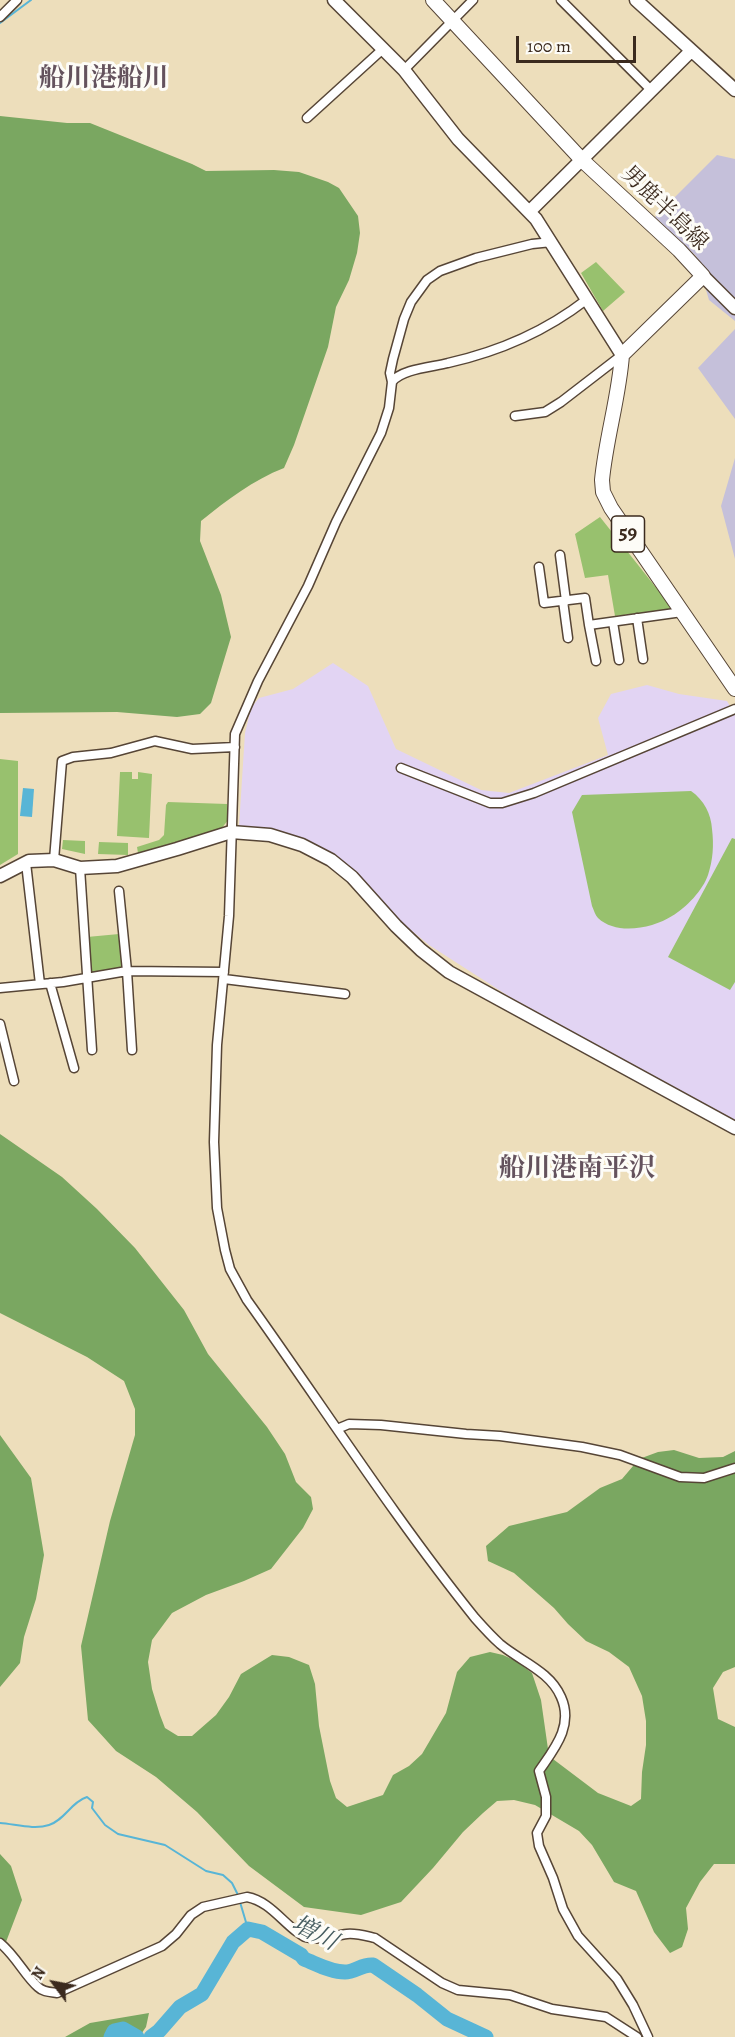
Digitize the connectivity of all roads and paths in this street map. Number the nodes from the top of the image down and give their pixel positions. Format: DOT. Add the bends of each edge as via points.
graph roads {
  1 [pos="17,0"];
  2 [pos="334,0"];
  3 [pos="433,0"];
  4 [pos="473,0"];
  5 [pos="561,0"];
  6 [pos="636,0"];
  7 [pos="0,17"];
  8 [pos="453,21"];
  9 [pos="384,48"];
  10 [pos="691,51"];
  11 [pos="404,70"];
  12 [pos="735,90"];
  13 [pos="652,91"];
  14 [pos="307,118"];
  15 [pos="582,160"];
  16 [pos="530,211"];
  17 [pos="552,242"];
  18 [pos="703,276"];
  19 [pos="585,300"];
  20 [pos="735,308"];
  21 [pos="622,355"];
  22 [pos="392,382"];
  23 [pos="515,416"];
  24 [pos="560,555"];
  25 [pos="539,567"];
  26 [pos="564,601"];
  27 [pos="682,612"];
  28 [pos="637,618"];
  29 [pos="614,622"];
  30 [pos="589,626"];
  31 [pos="568,638"];
  32 [pos="644,659"];
  33 [pos="619,660"];
  34 [pos="596,662"];
  35 [pos="735,689"];
  36 [pos="735,710"];
  37 [pos="235,747"];
  38 [pos="401,768"];
  39 [pos="231,832"];
  40 [pos="54,860"];
  41 [pos="26,863"];
  42 [pos="80,867"];
  43 [pos="0,876"];
  44 [pos="119,891"];
  45 [pos="127,971"];
  46 [pos="224,975"];
  47 [pos="87,978"];
  48 [pos="50,983"];
  49 [pos="40,984"];
  50 [pos="0,988"];
  51 [pos="345,994"];
  52 [pos="0,1024"];
  53 [pos="92,1050"];
  54 [pos="132,1050"];
  55 [pos="74,1068"];
  56 [pos="14,1081"];
  57 [pos="735,1128"];
  58 [pos="337,1429"];
  59 [pos="735,1468"];
  60 [pos="0,1943"];
  61 [pos="637,2037"];
  62 [pos="648,2037"];
  1 -- 7 [label="street"];
  2 -- 9 [label="street"];
  3 -- 8 [label="main road, 男鹿半島線"];
  4 -- 8 [label="street"];
  5 -- 13 [label="street"];
  6 -- 10 [label="street"];
  8 -- 11 [label="street"];
  8 -- 15 [label="main road, 男鹿半島線"];
  9 -- 11 [label="street"];
  9 -- 14 [label="street"];
  10 -- 12 [label="street"];
  10 -- 13 [label="street"];
  11 -- 16 [label="street" via="458,139"];
  13 -- 15 [label="street"];
  15 -- 16 [label="street"];
  15 -- 18 [label="main road, 男鹿半島線"];
  16 -- 17 [label="street"];
  17 -- 19 [label="street"];
  17 -- 22 [label="street" via="476,258 427,280 404,319 390,373"];
  18 -- 20 [label="street"];
  18 -- 21 [label="main road, 男鹿半島線"];
  19 -- 21 [label="street"];
  19 -- 22 [label="street" via="565,316 504,345 466,359 402,373"];
  21 -- 23 [label="street" via="545,412"];
  21 -- 27 [label="main road, 59" via="604,458 603,492"];
  22 -- 37 [label="street" via="381,433 258,681 235,734"];
  24 -- 26 [label="street"];
  25 -- 26 [label="street" via="544,603"];
  26 -- 30 [label="street" via="585,598"];
  26 -- 31 [label="street"];
  27 -- 28 [label="street"];
  27 -- 35 [label="main road, 59"];
  28 -- 29 [label="street"];
  28 -- 32 [label="street"];
  29 -- 30 [label="street"];
  29 -- 33 [label="street"];
  30 -- 34 [label="street"];
  36 -- 38 [label="street" via="534,794 502,803 490,803"];
  37 -- 39 [label="street"];
  37 -- 40 [label="street" via="192,748 155,741 62,761"];
  39 -- 42 [label="street" via="117,866"];
  39 -- 46 [label="street"];
  39 -- 57 [label="street" via="270,835 302,844 331,860 421,950 449,972"];
  40 -- 41 [label="street"];
  40 -- 42 [label="street"];
  41 -- 43 [label="street"];
  41 -- 49 [label="street"];
  42 -- 47 [label="street"];
  44 -- 45 [label="street"];
  45 -- 46 [label="street"];
  45 -- 47 [label="street"];
  45 -- 54 [label="street"];
  46 -- 51 [label="street"];
  46 -- 58 [label="street" via="214,1114 218,1209 225,1250 230,1269 247,1300"];
  47 -- 48 [label="street"];
  47 -- 53 [label="street"];
  48 -- 49 [label="street"];
  48 -- 55 [label="street"];
  49 -- 50 [label="street"];
  52 -- 56 [label="street"];
  58 -- 59 [label="street" via="349,1424 381,1425 582,1447 621,1455 680,1477 704,1478"];
  58 -- 62 [label="street" via="441,1575 484,1628 543,1674 562,1698 562,1738 539,1771 546,1816 537,1833 538,1846 566,1917 617,1979"];
  60 -- 61 [label="street" via="38,1987 57,1993 162,1946 203,1907 254,1898 305,1937 324,1939 349,1934 375,1938 442,1983 458,1989 510,1995 552,2009 606,2017"];
}
